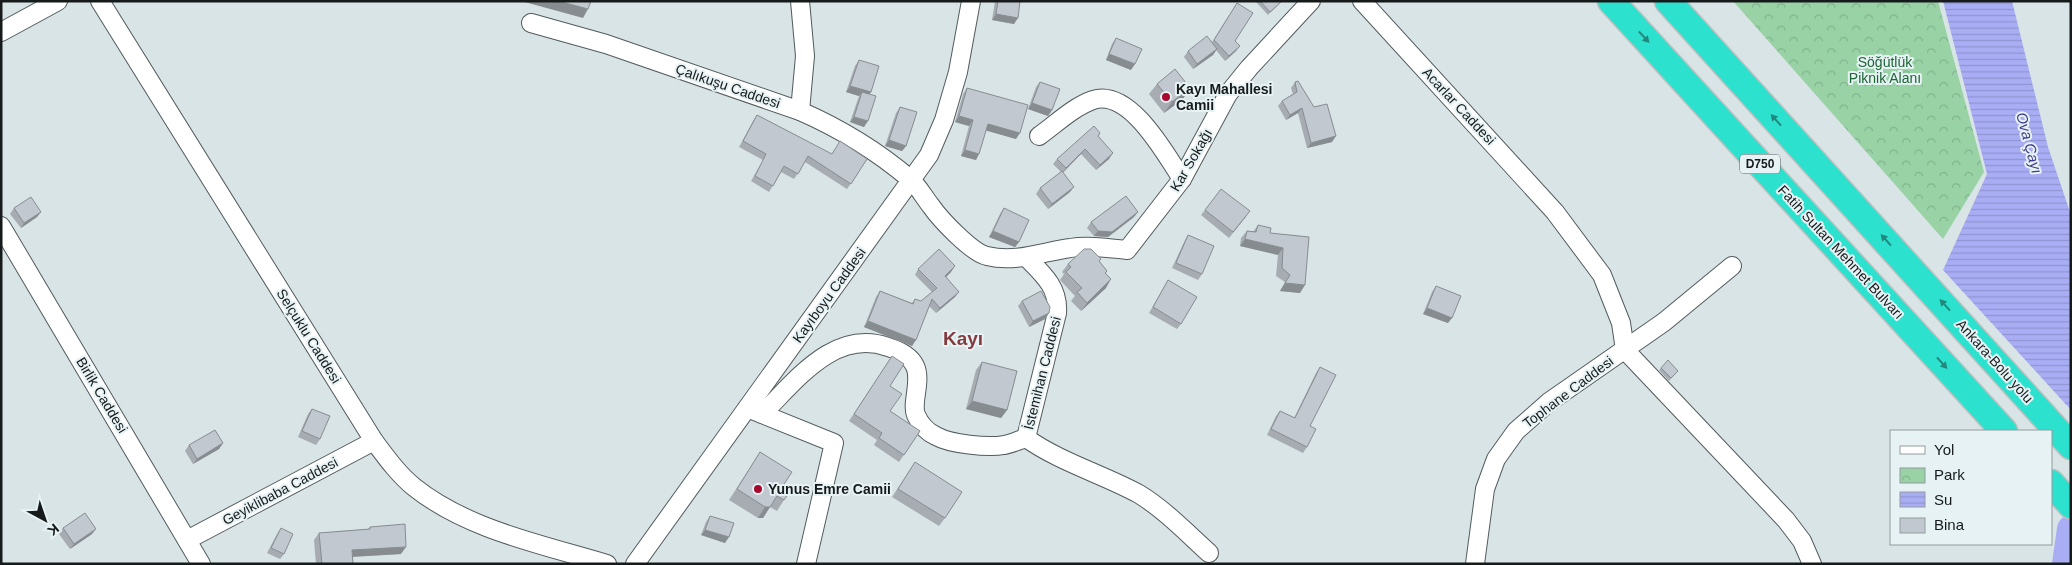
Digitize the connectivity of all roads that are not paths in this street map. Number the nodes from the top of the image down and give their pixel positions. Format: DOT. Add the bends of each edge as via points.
graph roads {
  1 [pos="58,1"];
  2 [pos="100,1"];
  3 [pos="800,1"];
  4 [pos="971,1"];
  5 [pos="1312,1"];
  6 [pos="1362,1"];
  7 [pos="1611,1"];
  8 [pos="1668,1"];
  9 [pos="531,23"];
  10 [pos="1,32"];
  11 [pos="800,110"];
  12 [pos="1039,136"];
  13 [pos="1182,179"];
  14 [pos="912,180"];
  15 [pos="1,226"];
  16 [pos="1127,250"];
  17 [pos="1027,258"];
  18 [pos="1732,266"];
  19 [pos="1625,350"];
  20 [pos="755,411"];
  21 [pos="2003,430"];
  22 [pos="1026,438"];
  23 [pos="374,441"];
  24 [pos="2071,446"];
  25 [pos="2052,484"];
  26 [pos="2071,505"];
  27 [pos="187,540"];
  28 [pos="1209,553"];
  29 [pos="201,564"];
  30 [pos="607,564"];
  31 [pos="635,564"];
  32 [pos="806,564"];
  33 [pos="1474,564"];
  34 [pos="1812,564"];
  1 -- 10 [label="street"];
  2 -- 23 [label="street, Selçuklu Caddesi"];
  3 -- 11 [label="street" via="805,56"];
  4 -- 14 [label="street, Kayıboyu Caddesi" via="958,72 944,120 929,156"];
  5 -- 13 [label="street, Kar Sokağı" via="1228,94"];
  6 -- 19 [label="street, Acarlar Caddesi" via="1555,212 1602,275 1621,322"];
  7 -- 21 [label="highway, Fatih Sultan Mehmet Bulvarı / D750, one-way"];
  24 -- 8 [label="highway, Ankara-Bolu yolu / D750, one-way"];
  9 -- 11 [label="street, Çalıkuşu Caddesi" via="606,44"];
  11 -- 14 [label="street, Çalıkuşu Caddesi" via="828,123"];
  12 -- 13 [label="street" via="1082,105 1095,99 1112,100 1142,121"];
  13 -- 16 [label="street, Kar Sokağı"];
  14 -- 17 [label="street, Çalıkuşu Caddesi" via="932,208 971,248 985,256"];
  14 -- 20 [label="street, Kayıboyu Caddesi"];
  15 -- 27 [label="street, Birlik Caddesi"];
  16 -- 17 [label="street, Çalıkuşu Caddesi" via="1071,248"];
  17 -- 22 [label="street, İstemihan Caddesi" via="1047,277 1058,302"];
  18 -- 19 [label="street, Tophane Caddesi"];
  19 -- 33 [label="street, Tophane Caddesi" via="1549,402 1516,431 1496,459 1485,489"];
  19 -- 34 [label="street" via="1786,520 1802,541"];
  20 -- 22 [label="street" via="834,349 852,342 876,342 907,355 915,366 918,378 915,413 924,428 937,437 990,445 1004,445"];
  20 -- 31 [label="street, Kayıboyu Caddesi"];
  20 -- 32 [label="street" via="834,443"];
  22 -- 28 [label="street" via="1042,449 1140,495 1160,508"];
  23 -- 27 [label="street, Geyiklibaba Caddesi"];
  23 -- 30 [label="street, Selçuklu Caddesi" via="412,486 456,514 501,532"];
  25 -- 26 [label="highway"];
  27 -- 29 [label="street, Birlik Caddesi"];
}
